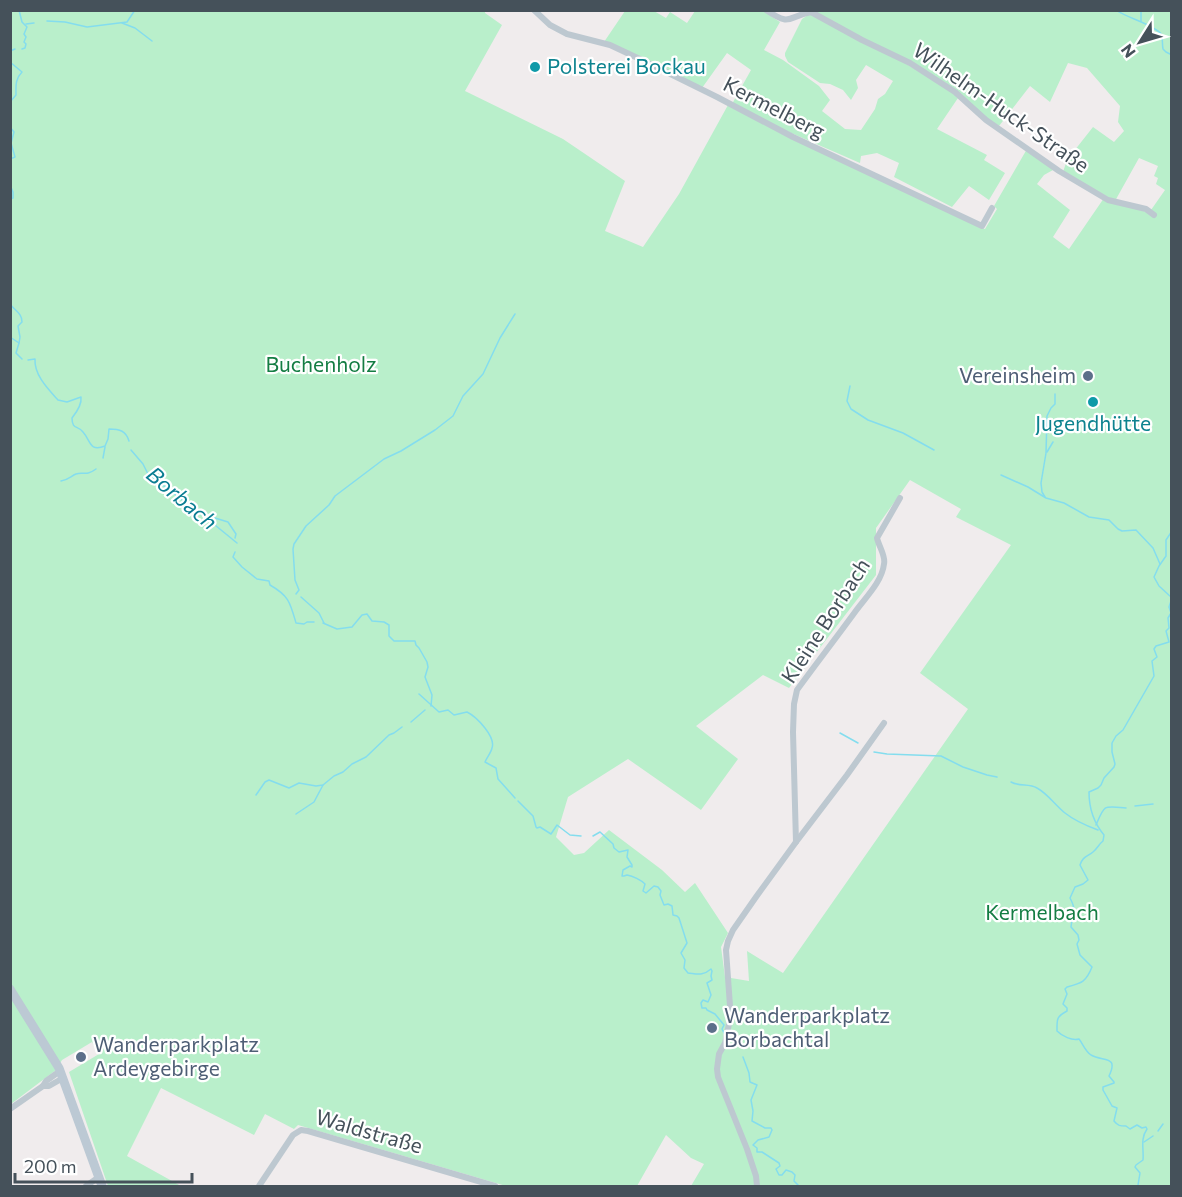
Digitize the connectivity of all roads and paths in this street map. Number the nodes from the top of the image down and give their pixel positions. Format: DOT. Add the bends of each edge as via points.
graph roads {
  1 [pos="534,10"];
  2 [pos="766,10"];
  3 [pos="992,208"];
  4 [pos="1154,215"];
  5 [pos="900,498"];
  6 [pos="884,723"];
  7 [pos="796,842"];
  8 [pos="10,989"];
  9 [pos="62,1074"];
  10 [pos="10,1109"];
  11 [pos="100,1182"];
  12 [pos="86,1186"];
  13 [pos="259,1186"];
  14 [pos="495,1186"];
  15 [pos="757,1186"];
  1 -- 3 [label="street, Kermelberg" via="567,34 619,49 982,226"];
  2 -- 4 [label="street, Wilhelm-Huck-Straße" via="784,20 811,12 888,51 955,92 986,120 1059,171 1108,200 1146,209"];
  5 -- 7 [label="street, Kleine Borbach" via="877,538 885,563 882,572 797,690"];
  6 -- 7 [label="street"];
  7 -- 15 [label="street" via="733,930 726,950 729,1024 719,1054 718,1077 747,1149"];
  8 -- 9 [label="main road"];
  9 -- 10 [label="street"];
  9 -- 11 [label="main road"];
  11 -- 12 [label="street"];
  13 -- 14 [label="street, Waldstraße" via="293,1135 301,1130"];
}
